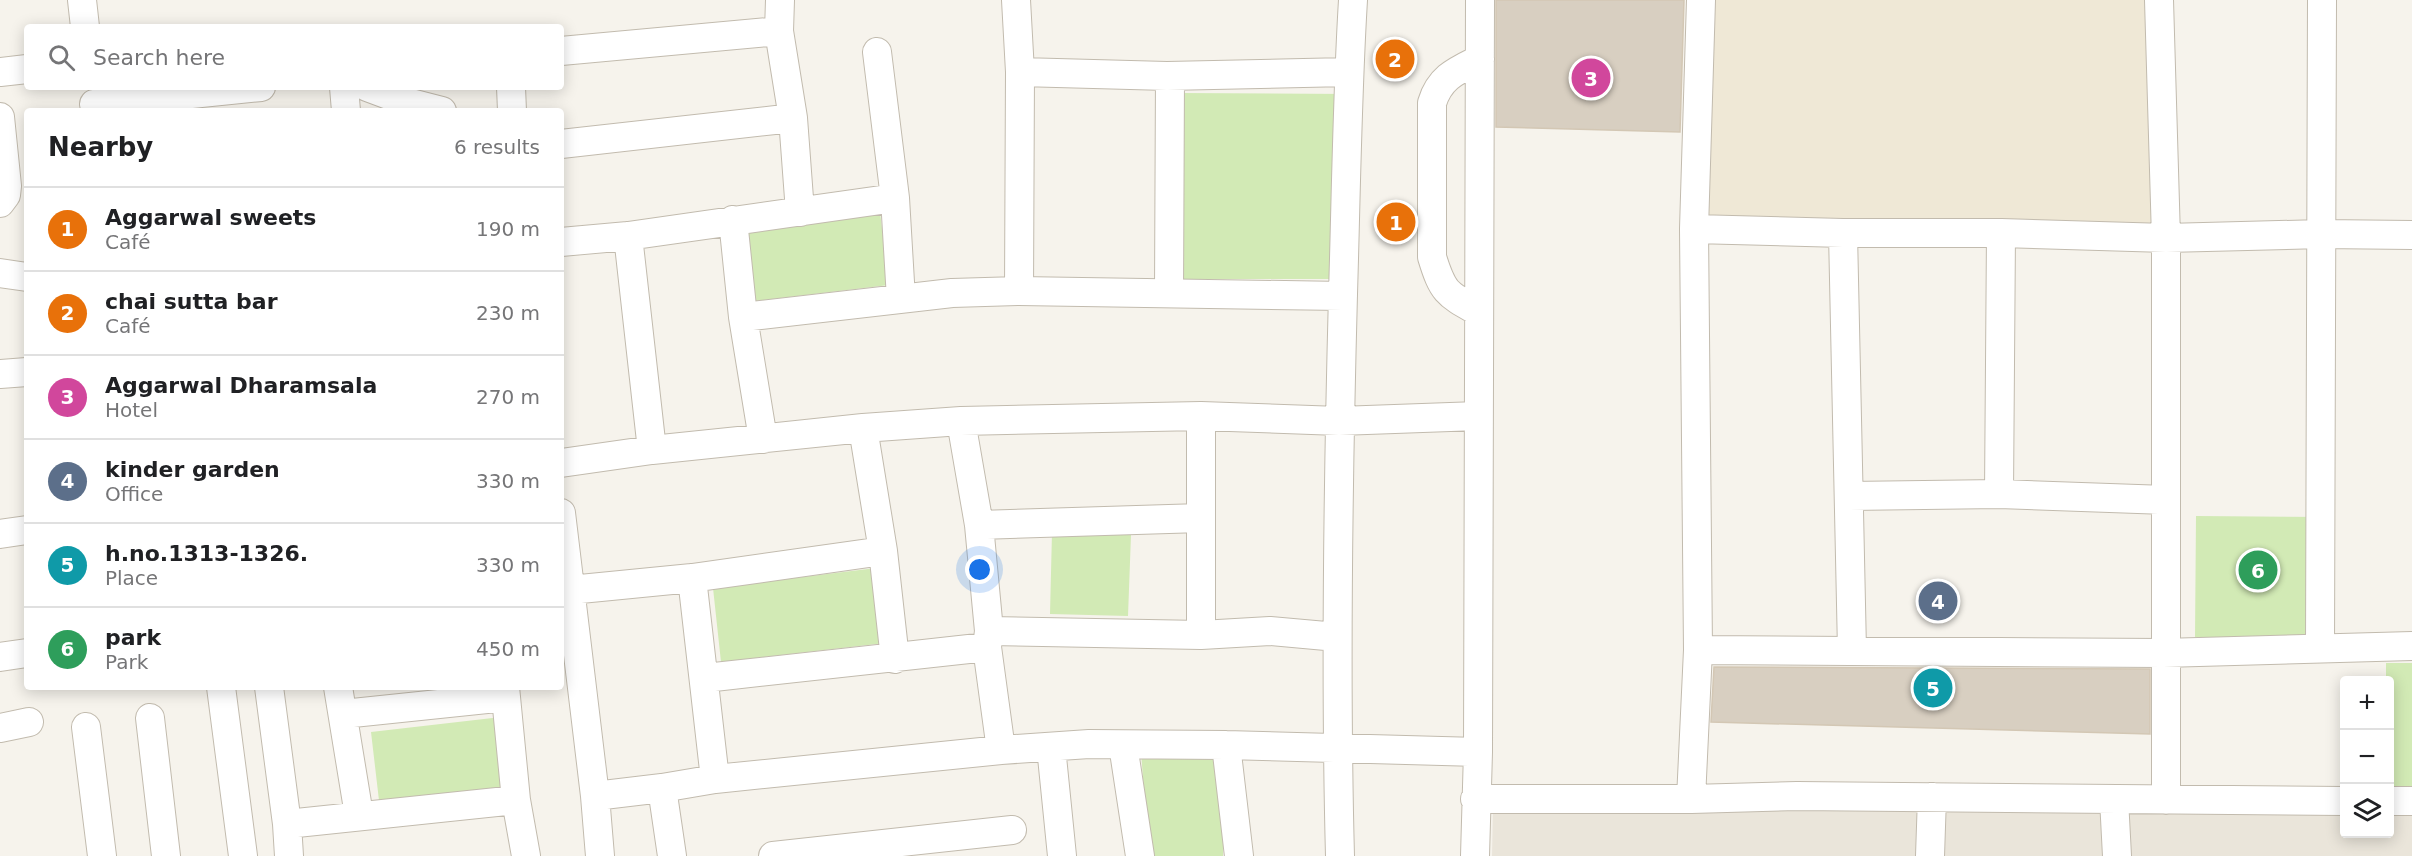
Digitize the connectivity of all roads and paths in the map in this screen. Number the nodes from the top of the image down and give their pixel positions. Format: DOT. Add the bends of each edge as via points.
graph roads {
  1 [pos="82,0"];
  2 [pos="780,0"];
  3 [pos="1016,0"];
  4 [pos="1353,0"];
  5 [pos="1480,0"];
  6 [pos="1701,0"];
  7 [pos="2159,0"];
  8 [pos="2322,0"];
  9 [pos="85,24"];
  10 [pos="779,31"];
  11 [pos="564,51"];
  12 [pos="877,52"];
  13 [pos="1480,59"];
  14 [pos="24,69"];
  15 [pos="0,72"];
  16 [pos="1020,72"];
  17 [pos="1348,72"];
  18 [pos="1170,76"];
  19 [pos="225,90"];
  20 [pos="344,90"];
  21 [pos="373,90"];
  22 [pos="511,90"];
  23 [pos="94,101"];
  24 [pos="408,107"];
  25 [pos="346,108"];
  26 [pos="512,108"];
  27 [pos="0,117"];
  28 [pos="793,118"];
  29 [pos="564,144"];
  30 [pos="895,198"];
  31 [pos="0,203"];
  32 [pos="800,212"];
  33 [pos="733,220"];
  34 [pos="1695,229"];
  35 [pos="1844,233"];
  36 [pos="2001,233"];
  37 [pos="2322,234"];
  38 [pos="2412,235"];
  39 [pos="628,236"];
  40 [pos="2166,238"];
  41 [pos="564,242"];
  42 [pos="0,273"];
  43 [pos="24,277"];
  44 [pos="1019,291"];
  45 [pos="1169,294"];
  46 [pos="1343,296"];
  47 [pos="901,299"];
  48 [pos="1479,312"];
  49 [pos="742,317"];
  50 [pos="24,372"];
  51 [pos="0,374"];
  52 [pos="1202,416"];
  53 [pos="1478,416"];
  54 [pos="961,421"];
  55 [pos="1339,421"];
  56 [pos="863,428"];
  57 [pos="762,439"];
  58 [pos="652,450"];
  59 [pos="564,463"];
  60 [pos="1999,494"];
  61 [pos="1849,496"];
  62 [pos="2166,500"];
  63 [pos="1201,518"];
  64 [pos="979,525"];
  65 [pos="24,530"];
  66 [pos="0,534"];
  67 [pos="883,551"];
  68 [pos="564,553"];
  69 [pos="692,578"];
  70 [pos="570,590"];
  71 [pos="1201,635"];
  72 [pos="1337,637"];
  73 [pos="988,639"];
  74 [pos="2412,646"];
  75 [pos="2320,648"];
  76 [pos="1698,650"];
  77 [pos="1852,650"];
  78 [pos="24,653"];
  79 [pos="2167,653"];
  80 [pos="0,657"];
  81 [pos="895,659"];
  82 [pos="705,678"];
  83 [pos="221,690"];
  84 [pos="269,690"];
  85 [pos="506,692"];
  86 [pos="341,700"];
  87 [pos="150,718"];
  88 [pos="29,722"];
  89 [pos="86,727"];
  90 [pos="0,728"];
  91 [pos="1123,745"];
  92 [pos="1226,745"];
  93 [pos="1051,747"];
  94 [pos="1001,750"];
  95 [pos="1337,750"];
  96 [pos="1478,752"];
  97 [pos="715,778"];
  98 [pos="662,788"];
  99 [pos="596,796"];
  100 [pos="1932,797"];
  101 [pos="2114,799"];
  102 [pos="516,800"];
  103 [pos="1475,800"];
  104 [pos="1691,800"];
  105 [pos="2166,800"];
  106 [pos="2340,801"];
  107 [pos="2394,801"];
  108 [pos="2412,801"];
  109 [pos="359,815"];
  110 [pos="287,824"];
  111 [pos="1012,830"];
  112 [pos="946,847"];
  113 [pos="865,851"];
  114 [pos="102,856"];
  115 [pos="166,856"];
  116 [pos="243,856"];
  117 [pos="289,856"];
  118 [pos="526,856"];
  119 [pos="600,856"];
  120 [pos="672,856"];
  121 [pos="773,856"];
  122 [pos="1062,856"];
  123 [pos="1140,856"];
  124 [pos="1239,856"];
  125 [pos="1340,856"];
  126 [pos="1475,856"];
  127 [pos="1930,856"];
  128 [pos="2117,856"];
  1 -- 9 [label="street"];
  2 -- 10 [label="street"];
  3 -- 16 [label="street"];
  4 -- 17 [label="street"];
  5 -- 13 [label="street"];
  6 -- 34 [label="street"];
  7 -- 40 [label="street"];
  8 -- 37 [label="street"];
  10 -- 11 [label="street"];
  10 -- 28 [label="street"];
  12 -- 30 [label="street"];
  13 -- 48 [label="street"];
  13 -- 48 [label="street" via="1445,79 1432,103 1432,257 1439,281 1449,295"];
  14 -- 15 [label="street"];
  16 -- 18 [label="street"];
  16 -- 44 [label="street"];
  17 -- 18 [label="street"];
  17 -- 46 [label="street"];
  18 -- 45 [label="street"];
  19 -- 23 [label="street"];
  20 -- 25 [label="street"];
  21 -- 24 [label="street"];
  22 -- 26 [label="street"];
  27 -- 31 [label="street" via="8,186"];
  28 -- 29 [label="street"];
  28 -- 32 [label="street"];
  30 -- 32 [label="street"];
  30 -- 47 [label="street"];
  32 -- 33 [label="street"];
  33 -- 39 [label="street"];
  33 -- 49 [label="street"];
  34 -- 35 [label="street"];
  34 -- 76 [label="street"];
  35 -- 36 [label="street"];
  35 -- 61 [label="street"];
  36 -- 40 [label="street"];
  36 -- 60 [label="street"];
  37 -- 38 [label="street"];
  37 -- 40 [label="street"];
  37 -- 75 [label="street"];
  39 -- 41 [label="street"];
  39 -- 58 [label="street"];
  40 -- 62 [label="street"];
  42 -- 43 [label="street"];
  44 -- 45 [label="street"];
  44 -- 47 [label="street"];
  45 -- 46 [label="street"];
  46 -- 55 [label="street"];
  47 -- 49 [label="street"];
  48 -- 53 [label="street"];
  49 -- 57 [label="street"];
  50 -- 51 [label="street"];
  52 -- 54 [label="street"];
  52 -- 55 [label="street"];
  52 -- 63 [label="street"];
  53 -- 55 [label="street"];
  53 -- 96 [label="street"];
  54 -- 56 [label="street"];
  54 -- 64 [label="street"];
  55 -- 72 [label="street"];
  56 -- 57 [label="street"];
  56 -- 67 [label="street"];
  57 -- 58 [label="street"];
  58 -- 59 [label="street"];
  60 -- 61 [label="street"];
  60 -- 62 [label="street"];
  61 -- 77 [label="street"];
  62 -- 79 [label="street"];
  63 -- 64 [label="street"];
  63 -- 71 [label="street"];
  64 -- 73 [label="street"];
  65 -- 66 [label="street"];
  67 -- 69 [label="street"];
  67 -- 81 [label="street"];
  68 -- 70 [label="street"];
  69 -- 70 [label="street"];
  69 -- 82 [label="street"];
  70 -- 99 [label="street"];
  71 -- 72 [label="street" via="1270,631"];
  71 -- 73 [label="street"];
  72 -- 95 [label="street"];
  73 -- 81 [label="street"];
  73 -- 94 [label="street"];
  74 -- 75 [label="street"];
  75 -- 79 [label="street"];
  76 -- 77 [label="street"];
  76 -- 104 [label="street"];
  77 -- 79 [label="street"];
  78 -- 80 [label="street"];
  79 -- 105 [label="street"];
  81 -- 82 [label="street"];
  82 -- 97 [label="street"];
  83 -- 116 [label="street"];
  84 -- 110 [label="street"];
  85 -- 86 [label="street"];
  85 -- 102 [label="street"];
  86 -- 109 [label="street"];
  87 -- 115 [label="street"];
  88 -- 90 [label="street"];
  89 -- 114 [label="street"];
  91 -- 92 [label="street"];
  91 -- 93 [label="street"];
  91 -- 123 [label="street"];
  92 -- 95 [label="street"];
  92 -- 124 [label="street"];
  93 -- 94 [label="street"];
  93 -- 122 [label="street"];
  94 -- 97 [label="street"];
  95 -- 96 [label="street"];
  95 -- 125 [label="street"];
  96 -- 103 [label="street"];
  97 -- 98 [label="street"];
  98 -- 99 [label="street"];
  98 -- 120 [label="street"];
  99 -- 119 [label="street"];
  100 -- 101 [label="street"];
  100 -- 104 [label="street"];
  100 -- 127 [label="street"];
  101 -- 105 [label="street"];
  101 -- 128 [label="street"];
  102 -- 109 [label="street"];
  102 -- 118 [label="street"];
  103 -- 104 [label="street"];
  103 -- 126 [label="street"];
  105 -- 106 [label="street"];
  107 -- 108 [label="street"];
  109 -- 110 [label="street"];
  110 -- 117 [label="street"];
  111 -- 112 [label="street"];
  112 -- 113 [label="street"];
  113 -- 121 [label="street"];
}
